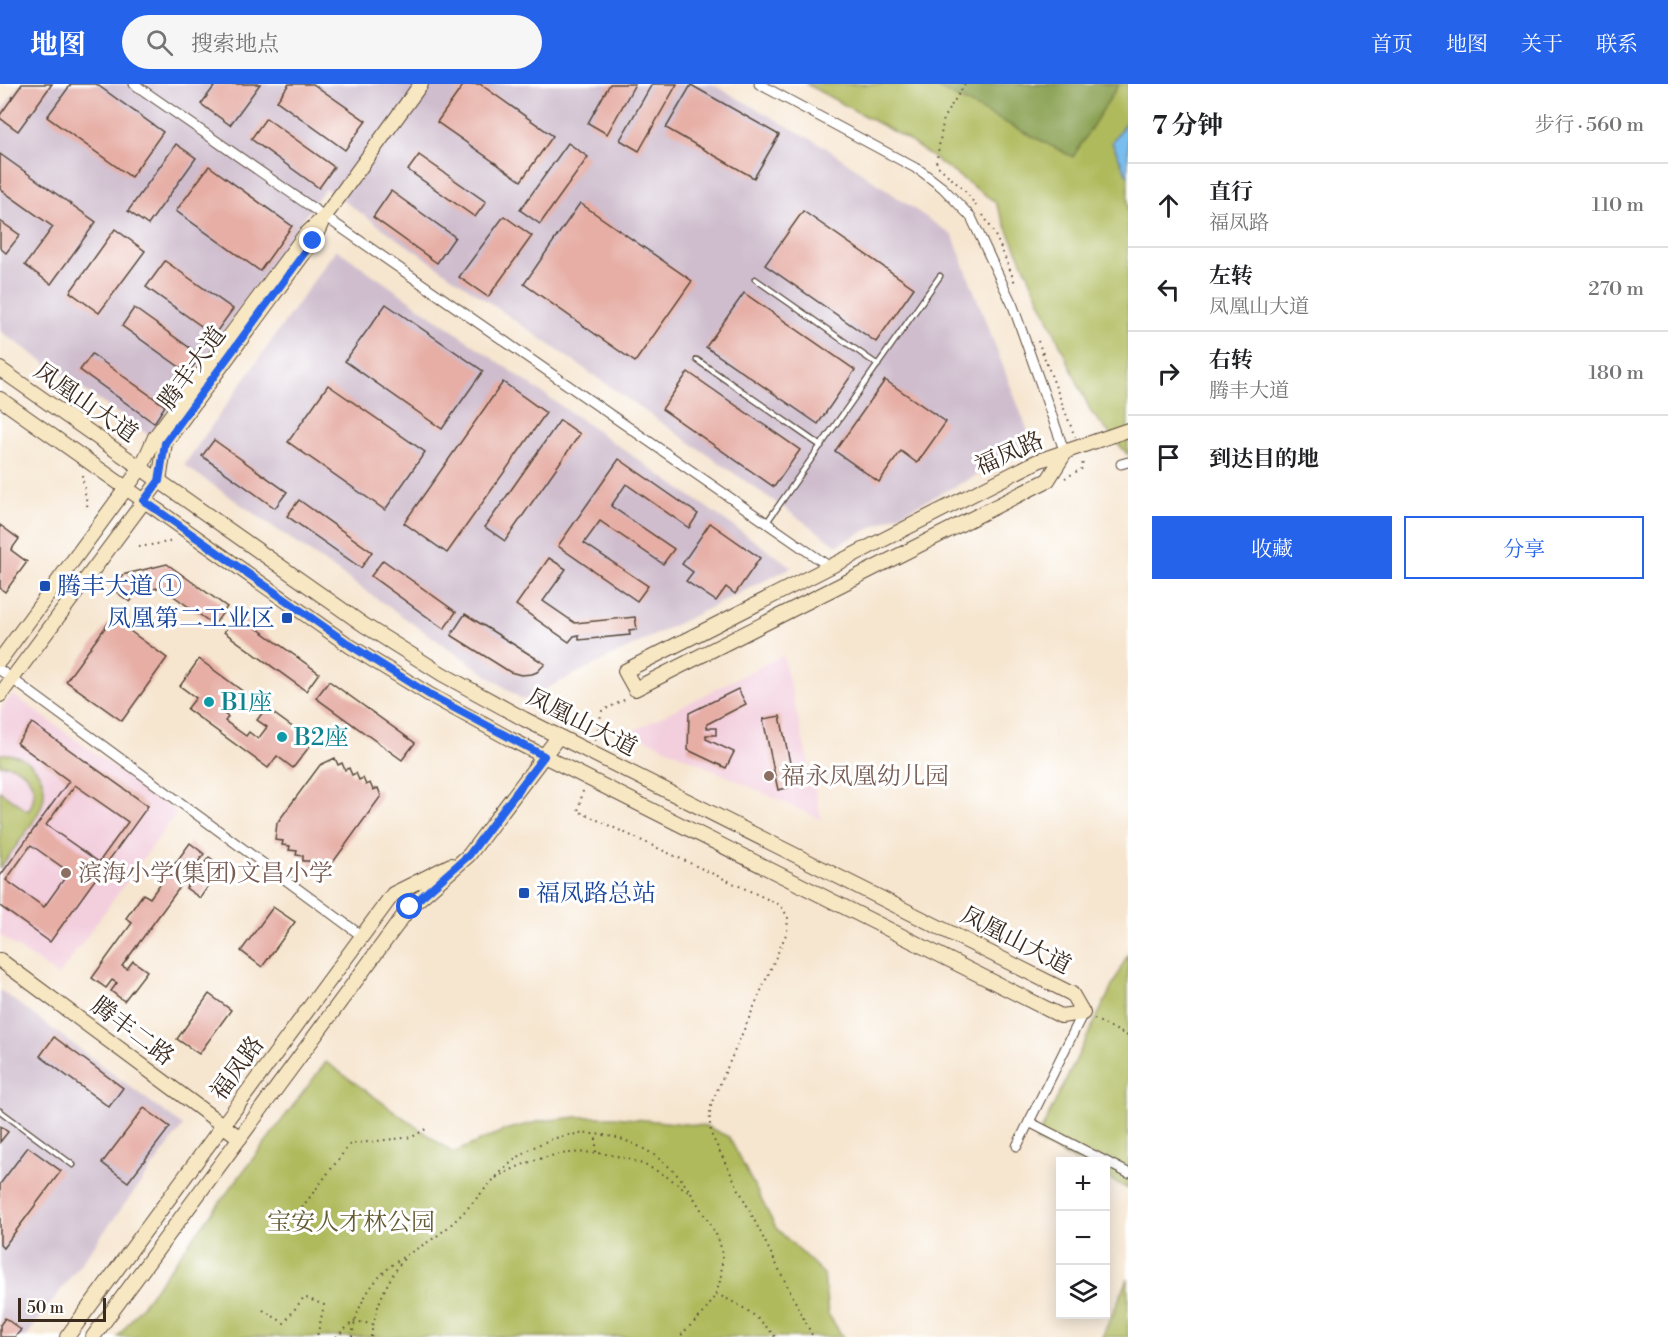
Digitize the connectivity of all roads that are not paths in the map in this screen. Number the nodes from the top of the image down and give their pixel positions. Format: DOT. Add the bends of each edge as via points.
graph roads {
  1 [pos="134,84"];
  2 [pos="421,84"];
  3 [pos="759,84"];
  4 [pos="324,216"];
  5 [pos="940,276"];
  6 [pos="754,279"];
  7 [pos="697,360"];
  8 [pos="878,365"];
  9 [pos="0,369"];
  10 [pos="0,399"];
  11 [pos="1128,430"];
  12 [pos="821,446"];
  13 [pos="1065,453"];
  14 [pos="141,468"];
  15 [pos="159,481"];
  16 [pos="127,489"];
  17 [pos="144,501"];
  18 [pos="766,522"];
  19 [pos="830,567"];
  20 [pos="0,660"];
  21 [pos="0,670"];
  22 [pos="12,679"];
  23 [pos="0,695"];
  24 [pos="559,736"];
  25 [pos="544,756"];
  26 [pos="469,855"];
  27 [pos="362,936"];
  28 [pos="0,960"];
  29 [pos="1083,1014"];
  30 [pos="0,1111"];
  31 [pos="1029,1122"];
  32 [pos="223,1125"];
  33 [pos="240,1138"];
  34 [pos="1017,1146"];
  35 [pos="73,1165"];
  36 [pos="1128,1173"];
  37 [pos="67,1337"];
  38 [pos="93,1337"];
  1 -- 4 [label="street"];
  2 -- 4 [label="main road, 腾丰大道"];
  3 -- 13 [label="street" via="921,171 971,216 1013,306"];
  4 -- 14 [label="main road, 腾丰大道" via="305,234 155,437"];
  4 -- 15 [label="main road, 腾丰大道" via="313,241 165,443"];
  4 -- 18 [label="street"];
  5 -- 8 [label="lane"];
  6 -- 8 [label="lane"];
  7 -- 12 [label="lane"];
  8 -- 12 [label="lane"];
  9 -- 14 [label="main road, 凤凰山大道"];
  10 -- 16 [label="main road, 凤凰山大道"];
  11 -- 13 [label="main road"];
  12 -- 18 [label="lane"];
  13 -- 19 [label="main road, 福凤路" via="1038,461"];
  13 -- 19 [label="main road, 福凤路" via="1048,480 635,689 626,670"];
  14 -- 15 [label="main road, 凤凰山大道"];
  14 -- 16 [label="main road, 腾丰大道"];
  15 -- 17 [label="main road, 腾丰大道"];
  15 -- 24 [label="main road, 凤凰山大道" via="364,625 442,674"];
  16 -- 17 [label="main road, 凤凰山大道"];
  16 -- 20 [label="main road, 腾丰大道"];
  17 -- 22 [label="main road, 腾丰大道"];
  17 -- 25 [label="main road, 凤凰山大道" via="360,652 440,701"];
  18 -- 19 [label="street"];
  21 -- 22 [label="street"];
  22 -- 23 [label="main road, 腾丰大道"];
  22 -- 27 [label="street"];
  24 -- 25 [label="main road, 福凤路"];
  24 -- 29 [label="main road, 凤凰山大道" via="1072,994"];
  25 -- 26 [label="main road, 福凤路"];
  25 -- 29 [label="main road, 凤凰山大道" via="1061,1016"];
  26 -- 27 [label="main road, 福凤路" via="393,894"];
  26 -- 33 [label="main road, 福凤路" via="410,907"];
  27 -- 32 [label="main road, 福凤路"];
  28 -- 32 [label="main road, 腾丰二路"];
  29 -- 31 [label="street"];
  30 -- 35 [label="lane"];
  31 -- 34 [label="street"];
  31 -- 36 [label="street"];
  32 -- 33 [label="main road, 腾丰二路"];
  32 -- 37 [label="main road, 福凤路"];
  33 -- 38 [label="main road, 福凤路"];
}
